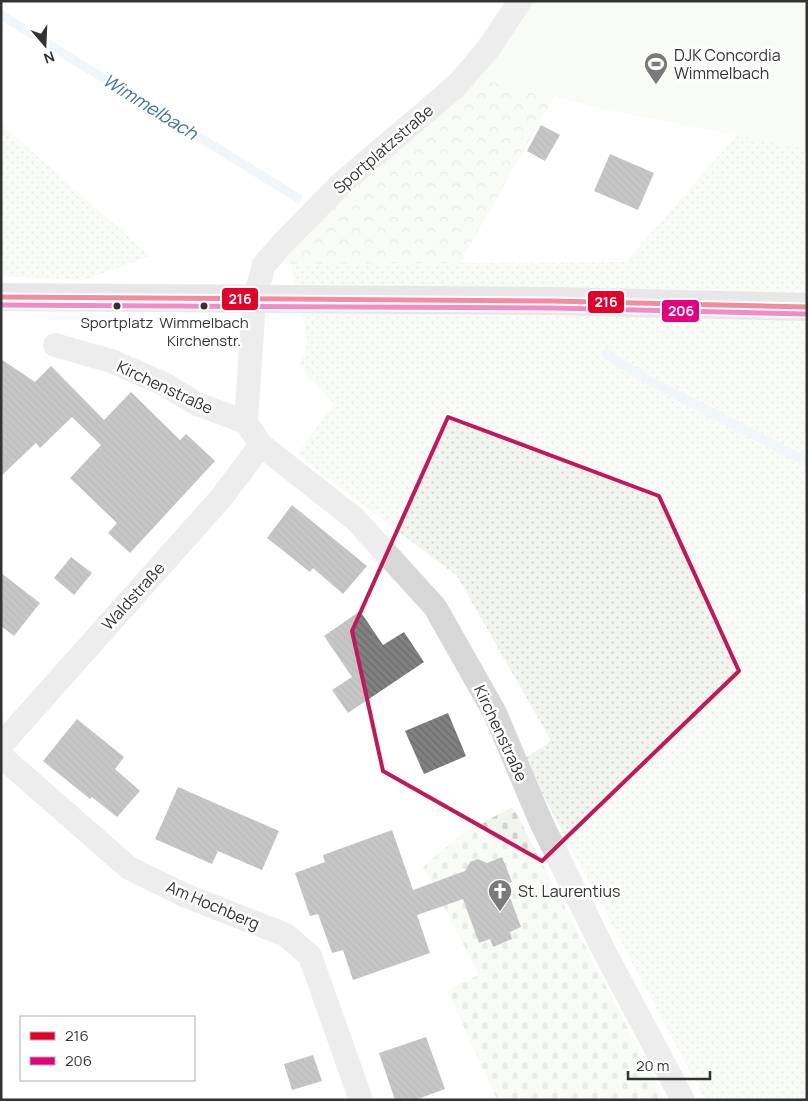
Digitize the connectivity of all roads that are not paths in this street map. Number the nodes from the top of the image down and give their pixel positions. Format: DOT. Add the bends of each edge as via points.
graph roads {
  1 [pos="520,1"];
  2 [pos="1,297"];
  3 [pos="254,300"];
  4 [pos="807,307"];
  5 [pos="55,345"];
  6 [pos="246,422"];
  7 [pos="261,444"];
  8 [pos="1,745"];
  9 [pos="1,756"];
  10 [pos="361,1100"];
  11 [pos="682,1100"];
  1 -- 3 [label="street, Sportplatzstraße" via="489,48 456,86 341,184 281,244 264,265"];
  2 -- 3 [label="main road"];
  3 -- 4 [label="main road" via="552,301"];
  3 -- 6 [label="street"];
  5 -- 6 [label="street, Kirchenstraße" via="110,361 164,384 197,404"];
  6 -- 7 [label="street, Kirchenstraße"];
  7 -- 8 [label="street, Waldstraße" via="221,498"];
  7 -- 11 [label="street, Kirchenstraße" via="355,519 435,606 495,713 541,822"];
  9 -- 10 [label="street, Am Hochberg" via="130,868 184,896 286,935 310,956"];
}
